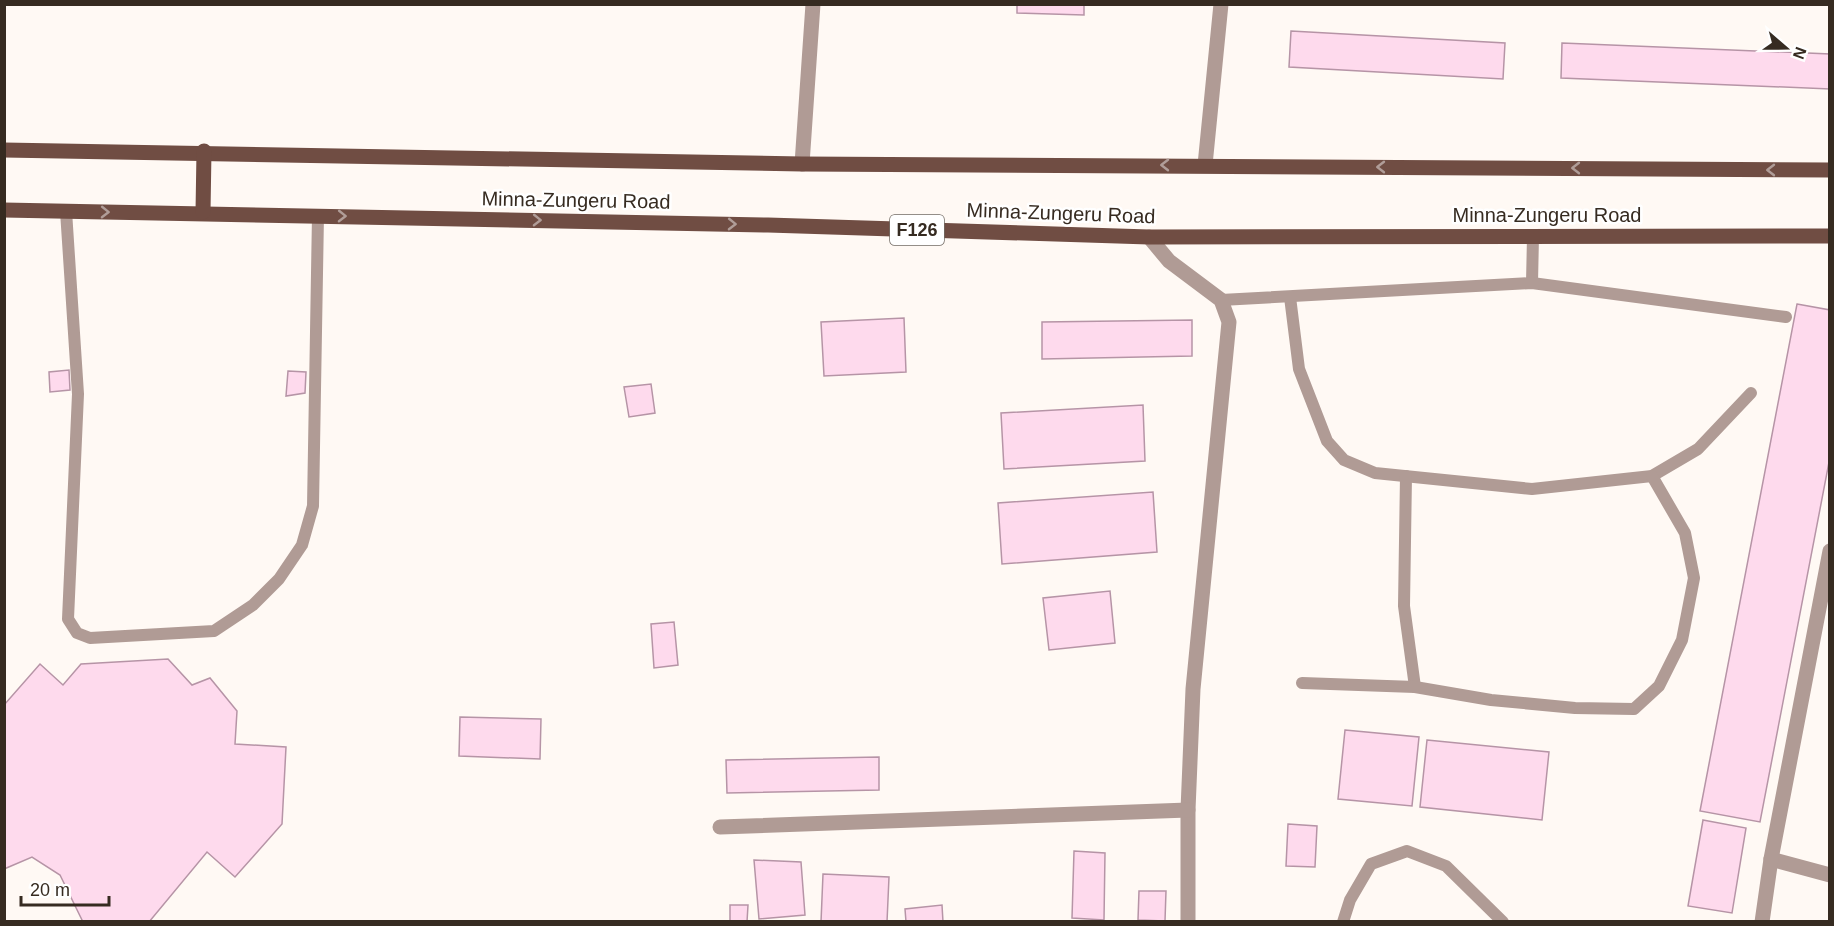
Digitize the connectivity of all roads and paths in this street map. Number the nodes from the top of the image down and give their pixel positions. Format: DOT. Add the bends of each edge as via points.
graph roads {
  1 [pos="813,4"];
  2 [pos="1221,4"];
  3 [pos="4,150"];
  4 [pos="204,152"];
  5 [pos="802,164"];
  6 [pos="1205,165"];
  7 [pos="1830,170"];
  8 [pos="4,210"];
  9 [pos="66,211"];
  10 [pos="203,212"];
  11 [pos="318,215"];
  12 [pos="1533,236"];
  13 [pos="1830,236"];
  14 [pos="1149,237"];
  15 [pos="1533,283"];
  16 [pos="1290,297"];
  17 [pos="1221,300"];
  18 [pos="1786,318"];
  19 [pos="1751,393"];
  20 [pos="1406,476"];
  21 [pos="1652,477"];
  22 [pos="1830,550"];
  23 [pos="1302,683"];
  24 [pos="1415,687"];
  25 [pos="1188,810"];
  26 [pos="720,827"];
  27 [pos="1770,859"];
  28 [pos="1830,875"];
  29 [pos="1188,921"];
  30 [pos="1343,921"];
  31 [pos="1503,921"];
  32 [pos="1762,921"];
  1 -- 5 [label="street"];
  2 -- 6 [label="street"];
  3 -- 4 [label="main road, Minna-Zungeru Road"];
  4 -- 5 [label="main road, Minna-Zungeru Road"];
  4 -- 10 [label="main road"];
  6 -- 5 [label="main road, Minna-Zungeru Road, one-way"];
  7 -- 6 [label="main road, Minna-Zungeru Road, one-way"];
  8 -- 9 [label="main road, Minna-Zungeru Road / F126"];
  9 -- 10 [label="main road, Minna-Zungeru Road / F126, one-way"];
  9 -- 11 [label="lane" via="78,394 68,619 77,633 90,638 214,631 253,605 279,579 302,545 313,506"];
  10 -- 11 [label="main road, Minna-Zungeru Road / F126"];
  11 -- 14 [label="main road, Minna-Zungeru Road / F126, one-way"];
  12 -- 13 [label="main road, Minna-Zungeru Road / F126"];
  12 -- 14 [label="main road, Minna-Zungeru Road / F126"];
  12 -- 15 [label="lane"];
  14 -- 17 [label="street" via="1169,261"];
  15 -- 16 [label="lane"];
  15 -- 18 [label="lane"];
  16 -- 17 [label="lane"];
  16 -- 20 [label="lane" via="1299,369 1328,441 1344,459 1375,473"];
  17 -- 25 [label="street" via="1229,322 1193,689"];
  19 -- 21 [label="lane" via="1698,449"];
  20 -- 21 [label="lane" via="1532,489"];
  20 -- 24 [label="lane" via="1404,606"];
  21 -- 24 [label="lane" via="1685,533 1694,578 1683,640 1659,686 1634,709 1491,700"];
  22 -- 27 [label="street"];
  23 -- 24 [label="lane"];
  25 -- 26 [label="street"];
  25 -- 29 [label="street"];
  27 -- 28 [label="street"];
  27 -- 32 [label="street"];
  30 -- 31 [label="lane" via="1371,864 1407,851 1446,866"];
}
